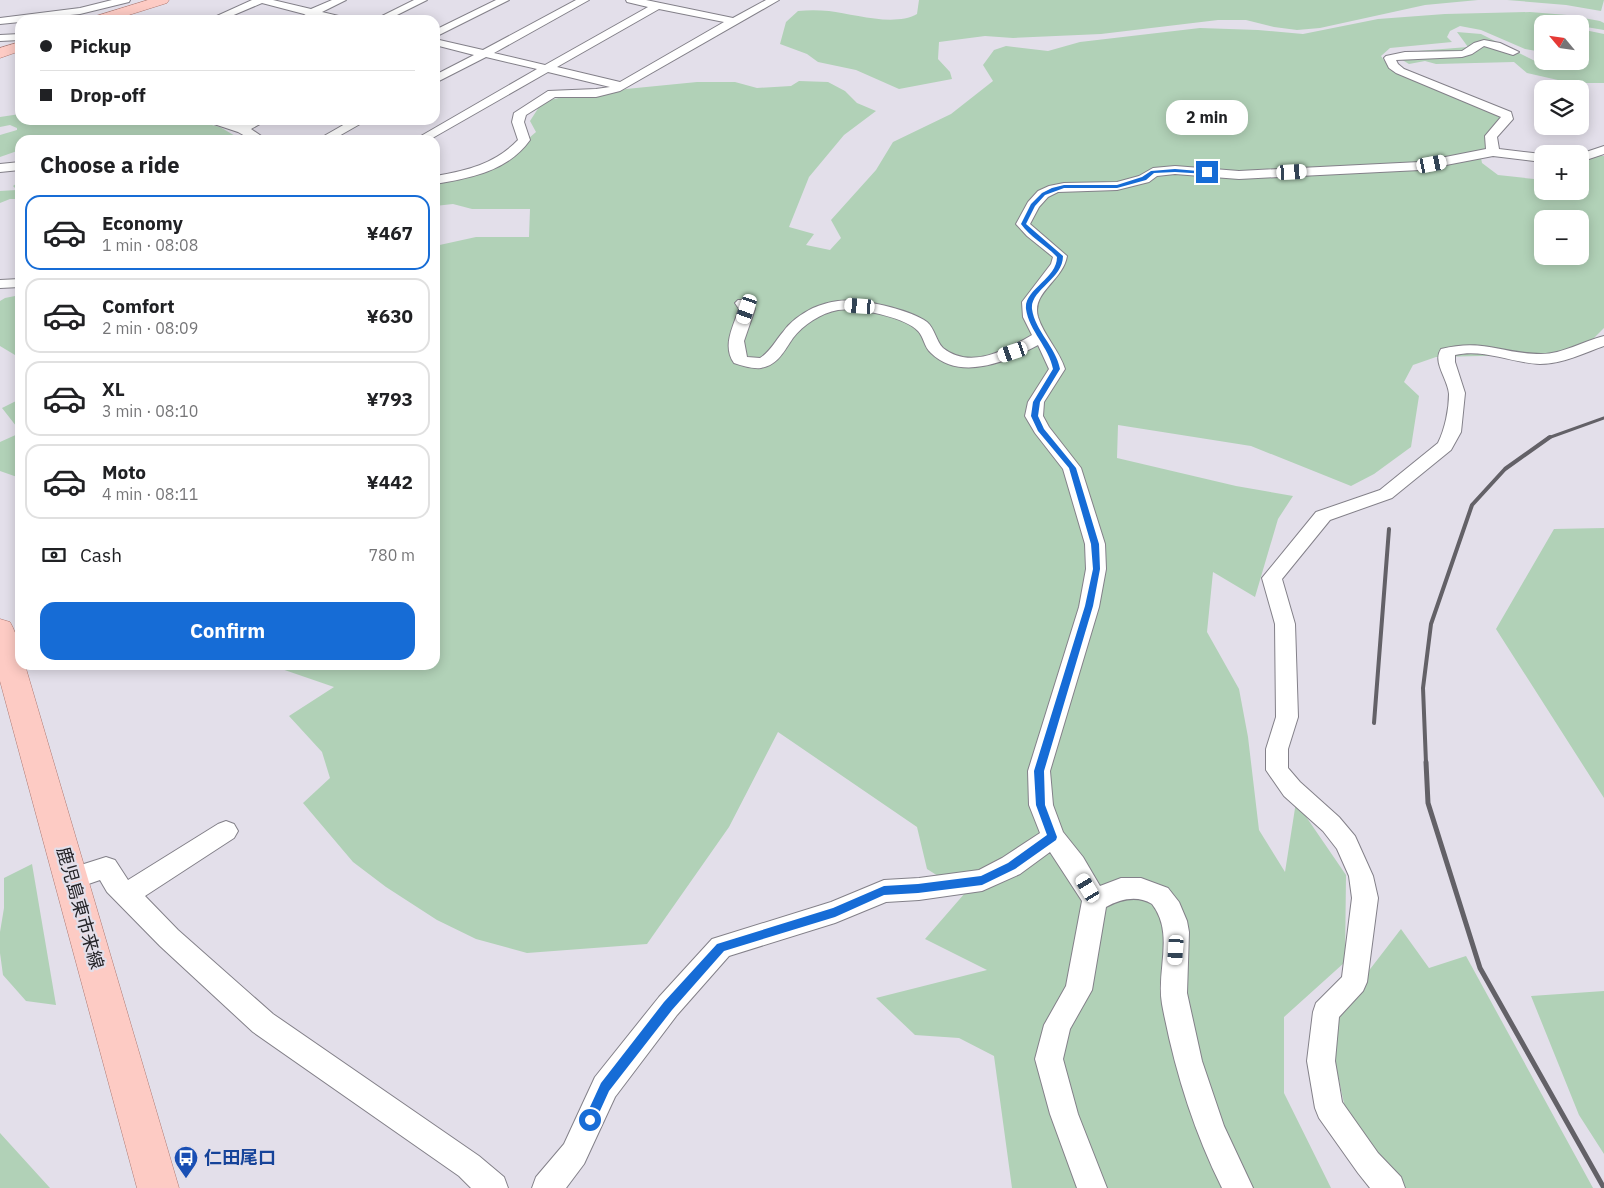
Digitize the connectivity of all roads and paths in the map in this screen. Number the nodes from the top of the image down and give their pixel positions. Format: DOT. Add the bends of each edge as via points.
graph roads {
  1 [pos="125,0"];
  2 [pos="162,0"];
  3 [pos="261,0"];
  4 [pos="341,0"];
  5 [pos="422,0"];
  6 [pos="504,0"];
  7 [pos="584,0"];
  8 [pos="631,0"];
  9 [pos="688,0"];
  10 [pos="774,0"];
  11 [pos="658,6"];
  12 [pos="673,9"];
  13 [pos="312,13"];
  14 [pos="48,15"];
  15 [pos="114,15"];
  16 [pos="225,15"];
  17 [pos="307,15"];
  18 [pos="321,15"];
  19 [pos="390,15"];
  20 [pos="15,19"];
  21 [pos="0,21"];
  22 [pos="734,21"];
  23 [pos="440,32"];
  24 [pos="15,37"];
  25 [pos="0,38"];
  26 [pos="440,43"];
  27 [pos="15,48"];
  28 [pos="1513,52"];
  29 [pos="0,53"];
  30 [pos="484,53"];
  31 [pos="547,68"];
  32 [pos="440,77"];
  33 [pos="622,86"];
  34 [pos="230,125"];
  35 [pos="250,125"];
  36 [pos="351,125"];
  37 [pos="242,129"];
  38 [pos="252,135"];
  39 [pos="332,135"];
  40 [pos="429,135"];
  41 [pos="1604,150"];
  42 [pos="1493,152"];
  43 [pos="1589,155"];
  44 [pos="1534,157"];
  45 [pos="15,166"];
  46 [pos="0,168"];
  47 [pos="440,179"];
  48 [pos="15,283"];
  49 [pos="0,284"];
  50 [pos="743,303"];
  51 [pos="1041,337"];
  52 [pos="1604,341"];
  53 [pos="0,629"];
  54 [pos="226,831"];
  55 [pos="1052,837"];
  56 [pos="72,879"];
  57 [pos="127,894"];
  58 [pos="1095,900"];
  59 [pos="158,1188"];
  60 [pos="493,1188"];
  61 [pos="548,1188"];
  62 [pos="1092,1188"];
  63 [pos="1238,1188"];
  64 [pos="1390,1188"];
  1 -- 14 [label="street"];
  2 -- 15 [label="main road"];
  3 -- 13 [label="street"];
  3 -- 16 [label="street"];
  4 -- 13 [label="street"];
  5 -- 19 [label="street"];
  6 -- 23 [label="street"];
  7 -- 30 [label="street"];
  8 -- 11 [label="street"];
  9 -- 12 [label="street"];
  10 -- 22 [label="street"];
  11 -- 12 [label="street"];
  11 -- 31 [label="street"];
  12 -- 22 [label="street"];
  13 -- 17 [label="street"];
  13 -- 18 [label="street"];
  20 -- 21 [label="street"];
  22 -- 33 [label="street"];
  24 -- 25 [label="street"];
  26 -- 30 [label="street"];
  27 -- 29 [label="main road"];
  28 -- 42 [label="street" via="1480,44 1462,54 1390,58 1400,71 1507,116 1491,136"];
  30 -- 31 [label="street"];
  30 -- 32 [label="street"];
  31 -- 33 [label="street"];
  31 -- 40 [label="street"];
  33 -- 47 [label="street" via="596,93 552,92 520,113 518,122 524,140 515,152 489,167"];
  34 -- 37 [label="street"];
  35 -- 37 [label="street"];
  36 -- 39 [label="street"];
  37 -- 38 [label="street"];
  41 -- 43 [label="street"];
  42 -- 44 [label="street"];
  42 -- 51 [label="street" via="1420,166 1239,175 1175,170 1153,172 1144,179 1117,186 1064,187 1044,194 1033,205 1024,224 1060,256 1054,274 1032,296 1028,306"];
  45 -- 46 [label="street"];
  48 -- 49 [label="street"];
  50 -- 51 [label="street" via="747,309 735,344 740,360 757,363 766,361 803,319 841,305 860,306 913,320 924,328 931,345 939,353 969,364 1013,352"];
  51 -- 55 [label="street" via="1057,369 1036,402 1034,416 1072,468 1095,544 1096,569 1089,606 1039,771 1040,805"];
  52 -- 64 [label="street" via="1542,359 1478,348 1447,352 1457,393 1452,432 1444,446 1386,494 1323,516 1272,578 1285,624 1288,716 1277,749 1276,770 1346,843 1361,876 1365,898 1354,982 1326,1012 1321,1061 1329,1108"];
  53 -- 56 [label="main road, 鹿児島東市来線"];
  54 -- 57 [label="street"];
  55 -- 58 [label="street"];
  55 -- 61 [label="street" via="1011,866 982,880 884,891 835,912 721,947 668,1006 605,1087 574,1154"];
  56 -- 57 [label="street" via="106,868"];
  56 -- 59 [label="main road, 鹿児島東市来線"];
  57 -- 60 [label="street" via="169,938 263,1024 469,1166"];
  58 -- 62 [label="street" via="1080,990 1058,1025 1050,1059 1064,1114"];
  58 -- 63 [label="street" via="1120,887 1138,887 1160,896 1172,914 1178,931 1174,989 1179,1022 1191,1070 1220,1152"];
}
